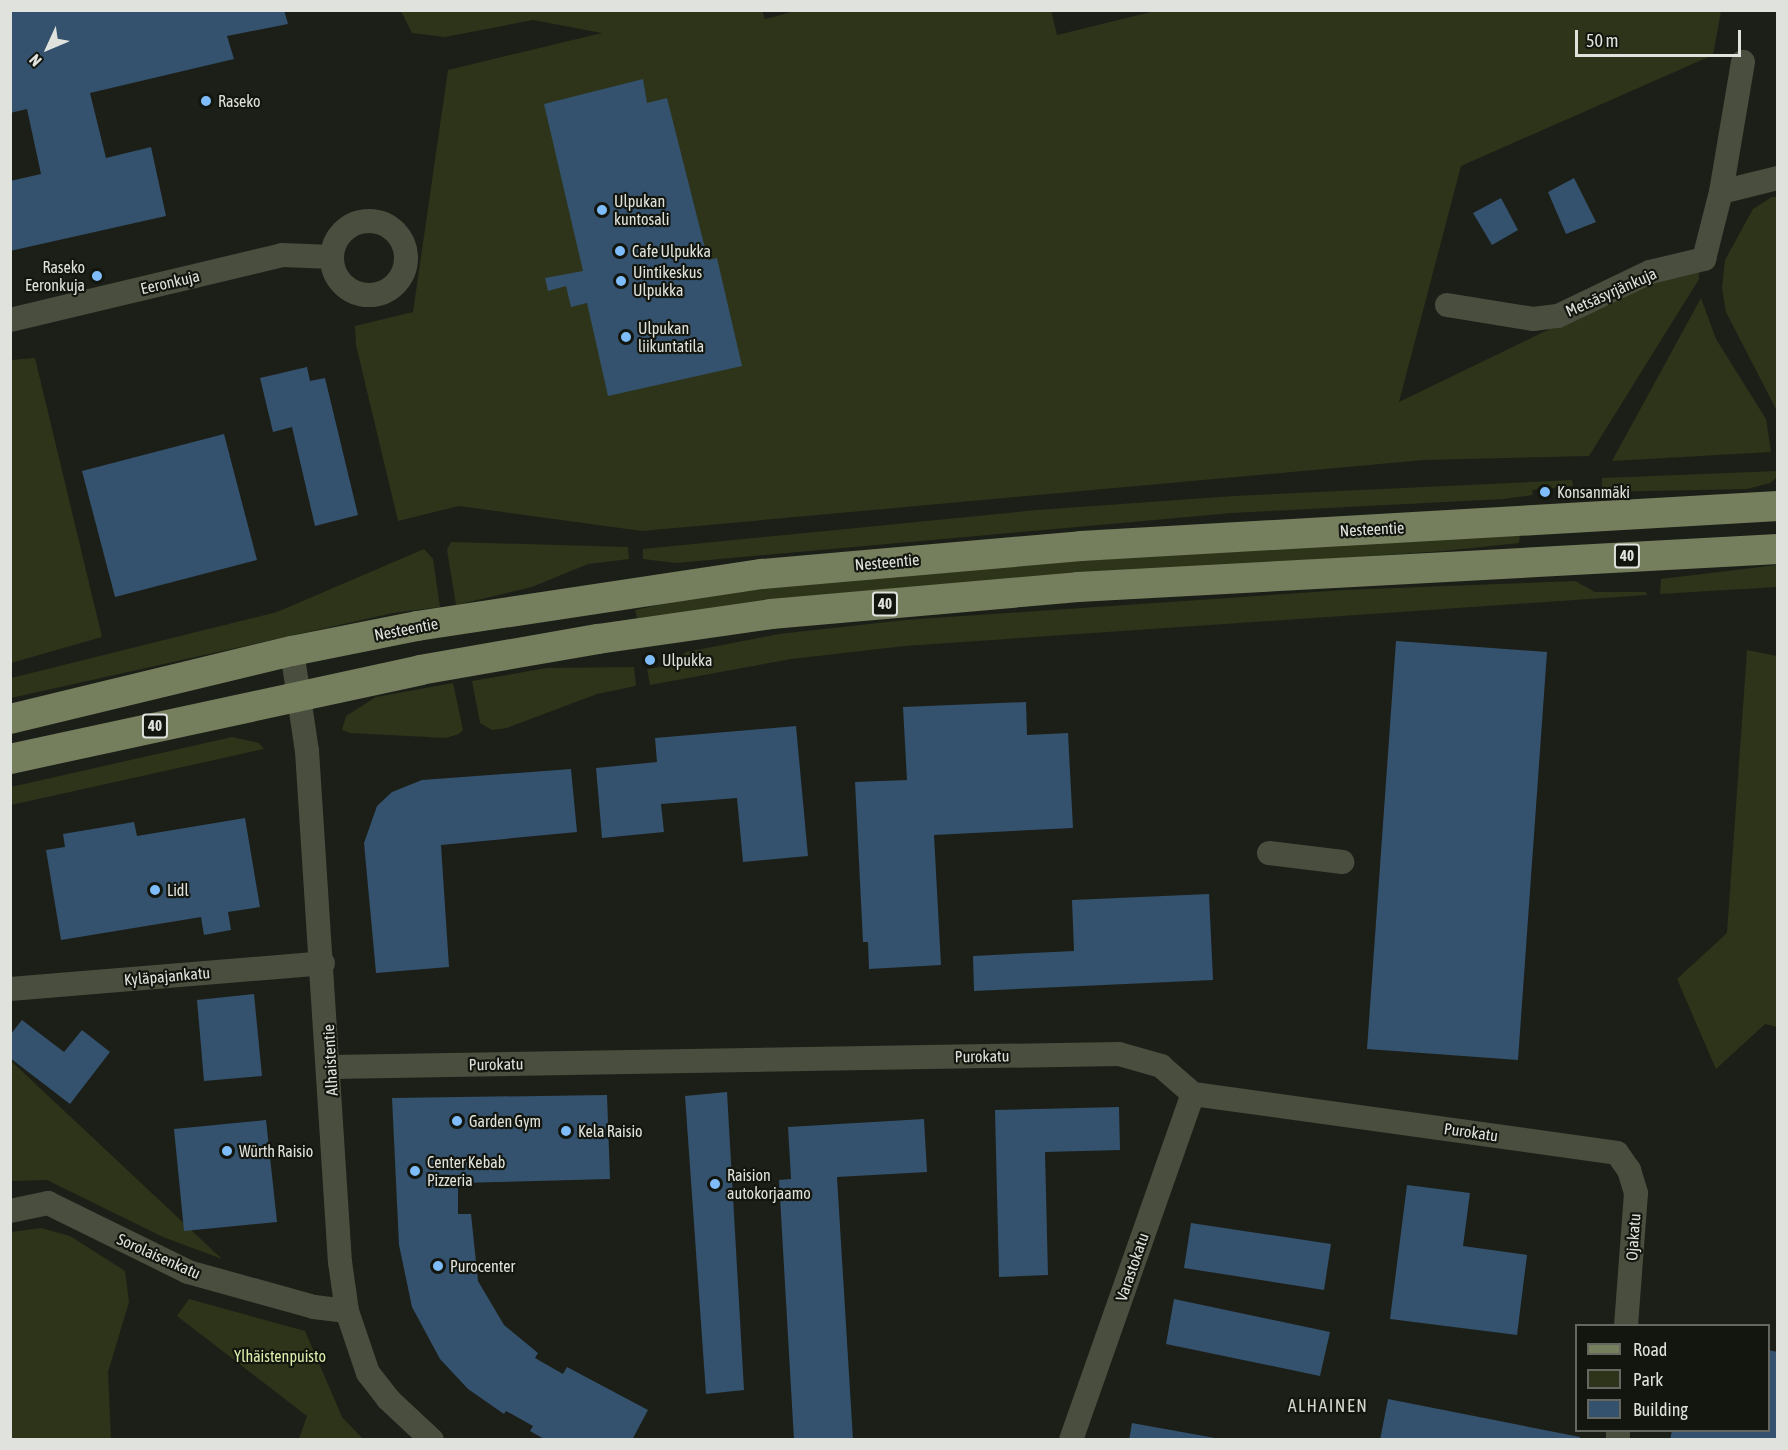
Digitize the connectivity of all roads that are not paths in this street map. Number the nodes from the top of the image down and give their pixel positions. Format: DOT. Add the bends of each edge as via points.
graph roads {
  1 [pos="1743,62"];
  2 [pos="1778,178"];
  3 [pos="1721,192"];
  4 [pos="332,257"];
  5 [pos="1447,305"];
  6 [pos="10,320"];
  7 [pos="1778,506"];
  8 [pos="1778,549"];
  9 [pos="292,651"];
  10 [pos="300,695"];
  11 [pos="10,719"];
  12 [pos="10,759"];
  13 [pos="1269,853"];
  14 [pos="1342,862"];
  15 [pos="323,963"];
  16 [pos="10,988"];
  17 [pos="330,1067"];
  18 [pos="1193,1094"];
  19 [pos="1617,1153"];
  20 [pos="10,1211"];
  21 [pos="347,1311"];
  22 [pos="1626,1324"];
  23 [pos="432,1440"];
  24 [pos="1071,1440"];
  1 -- 3 [label="street, Metsäsyrjänkuja"];
  2 -- 3 [label="street"];
  3 -- 5 [label="street, Metsäsyrjänkuja" via="1708,253 1696,263 1650,272 1558,316 1533,319"];
  4 -- 6 [label="street, Eeronkuja" via="282,255"];
  7 -- 9 [label="main road, Nesteentie" via="1081,546 762,574 534,606"];
  8 -- 10 [label="main road, 40" via="1078,587 771,614 598,639"];
  9 -- 10 [label="street, Alhaistentie"];
  9 -- 11 [label="main road, Nesteentie"];
  10 -- 12 [label="main road, 40"];
  10 -- 15 [label="street, Alhaistentie"];
  13 -- 14 [label="street"];
  15 -- 16 [label="street, Kyläpajankatu"];
  15 -- 17 [label="street, Alhaistentie"];
  17 -- 18 [label="street, Purokatu" via="1119,1054 1161,1066"];
  17 -- 21 [label="street, Alhaistentie" via="340,1262"];
  18 -- 19 [label="street, Purokatu"];
  18 -- 24 [label="street, Varastokatu"];
  19 -- 22 [label="street, Ojakatu" via="1629,1170 1636,1193"];
  20 -- 21 [label="street, Sorolaisenkatu" via="48,1203 188,1272 314,1306"];
  21 -- 23 [label="street, Alhaistentie" via="368,1373 388,1399"];
}
